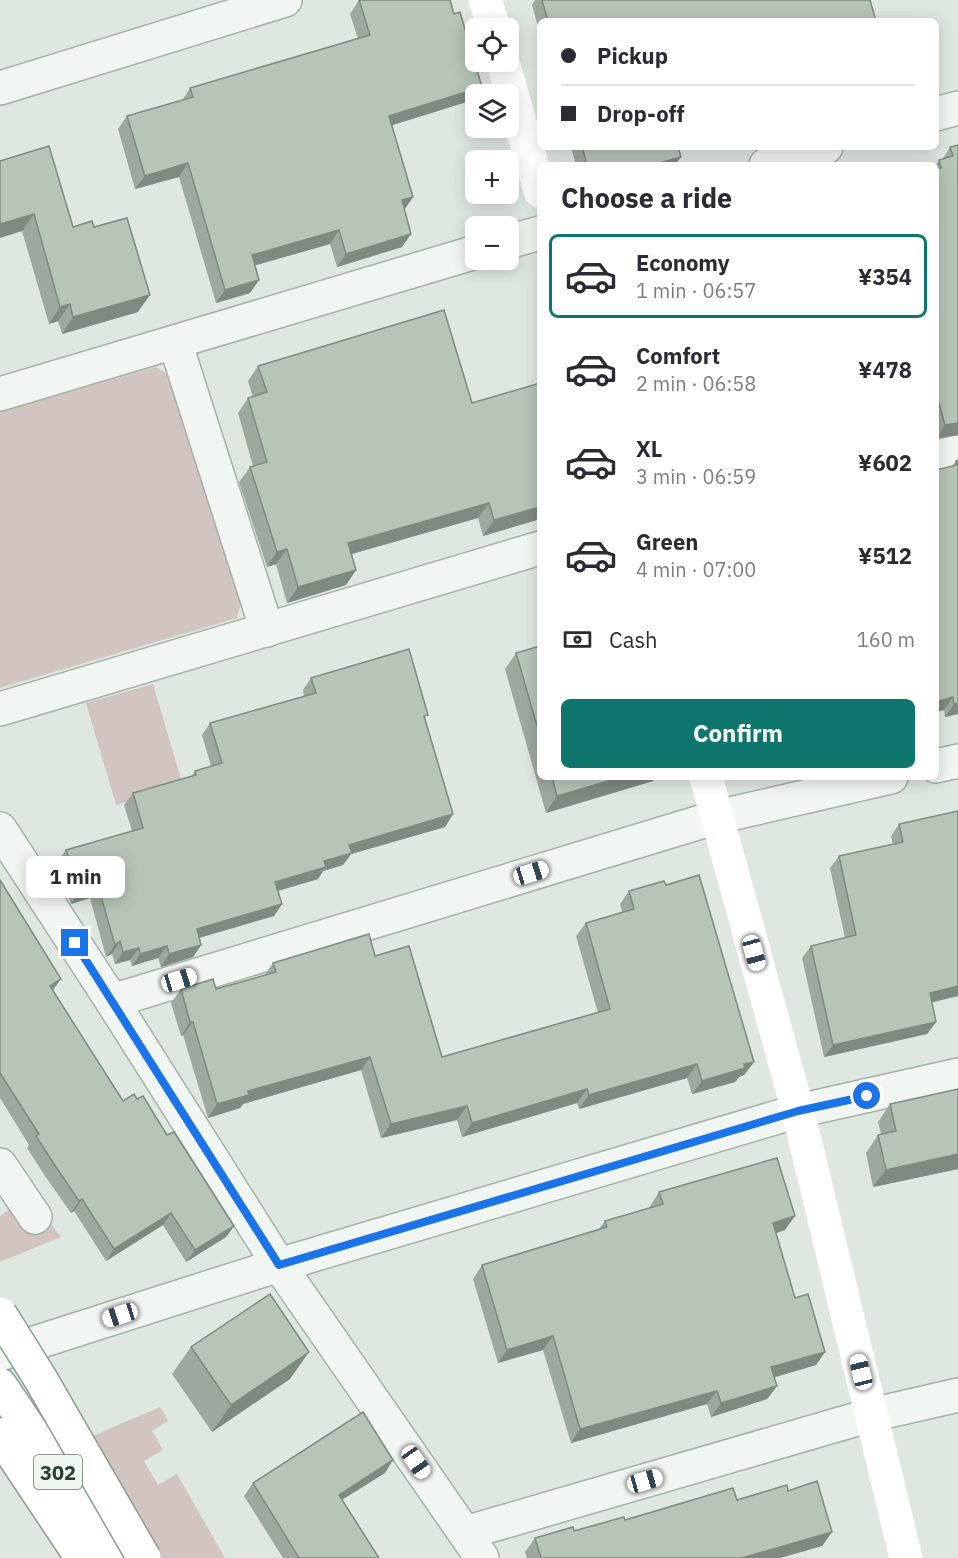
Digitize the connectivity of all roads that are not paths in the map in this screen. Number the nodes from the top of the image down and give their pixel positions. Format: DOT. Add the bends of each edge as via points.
graph roads {
  1 [pos="285,0"];
  2 [pos="485,0"];
  3 [pos="491,18"];
  4 [pos="506,72"];
  5 [pos="0,88"];
  6 [pos="958,108"];
  7 [pos="939,113"];
  8 [pos="816,150"];
  9 [pos="776,162"];
  10 [pos="537,180"];
  11 [pos="537,234"];
  12 [pos="519,239"];
  13 [pos="465,255"];
  14 [pos="175,342"];
  15 [pos="0,394"];
  16 [pos="958,452"];
  17 [pos="939,456"];
  18 [pos="537,549"];
  19 [pos="267,630"];
  20 [pos="0,709"];
  21 [pos="958,761"];
  22 [pos="939,765"];
  23 [pos="707,780"];
  24 [pos="878,780"];
  25 [pos="717,817"];
  26 [pos="0,829"];
  27 [pos="112,1000"];
  28 [pos="958,1075"];
  29 [pos="798,1111"];
  30 [pos="0,1165"];
  31 [pos="35,1217"];
  32 [pos="279,1265"];
  33 [pos="0,1314"];
  34 [pos="0,1354"];
  35 [pos="0,1385"];
  36 [pos="958,1395"];
  37 [pos="871,1415"];
  38 [pos="0,1435"];
  39 [pos="473,1546"];
  40 [pos="82,1558"];
  41 [pos="116,1558"];
  42 [pos="144,1558"];
  43 [pos="906,1558"];
  1 -- 5 [label="street"];
  2 -- 3 [label="main road"];
  4 -- 10 [label="main road"];
  6 -- 7 [label="street"];
  8 -- 9 [label="street"];
  11 -- 12 [label="street"];
  13 -- 14 [label="street"];
  14 -- 15 [label="street"];
  14 -- 19 [label="street"];
  16 -- 17 [label="street"];
  18 -- 19 [label="street"];
  19 -- 20 [label="street"];
  21 -- 22 [label="street"];
  23 -- 25 [label="main road"];
  24 -- 25 [label="street"];
  25 -- 27 [label="street"];
  25 -- 29 [label="main road"];
  26 -- 27 [label="street"];
  27 -- 32 [label="street"];
  28 -- 29 [label="street"];
  29 -- 32 [label="street"];
  29 -- 37 [label="main road"];
  30 -- 31 [label="street"];
  32 -- 34 [label="street"];
  32 -- 39 [label="street"];
  33 -- 42 [label="main road, bridge"];
  35 -- 41 [label="main road, 302"];
  36 -- 37 [label="street"];
  37 -- 39 [label="street"];
  37 -- 43 [label="main road"];
  38 -- 40 [label="main road"];
}
